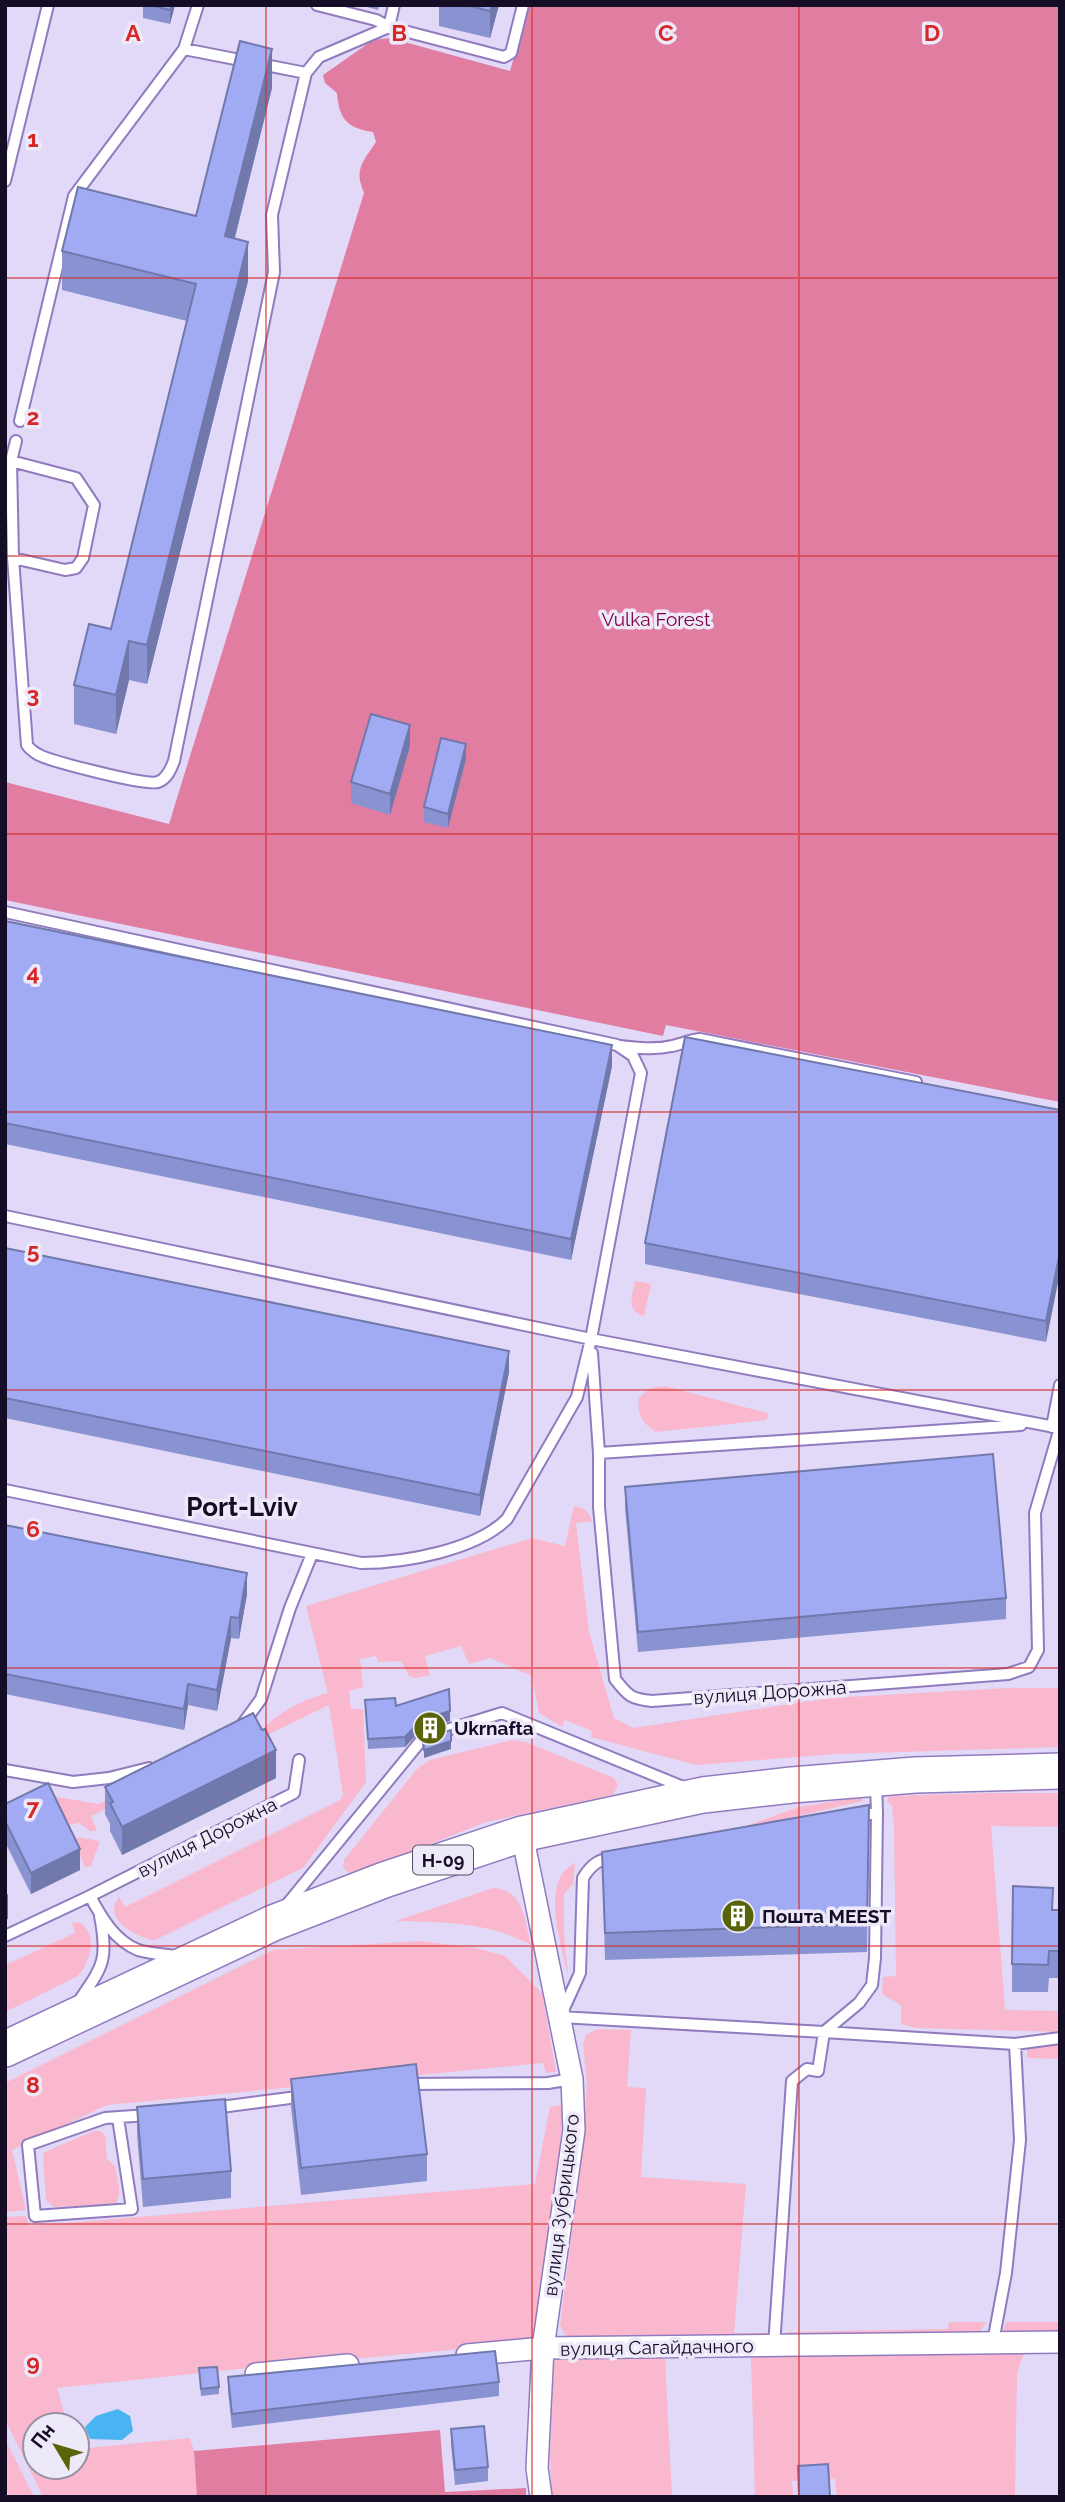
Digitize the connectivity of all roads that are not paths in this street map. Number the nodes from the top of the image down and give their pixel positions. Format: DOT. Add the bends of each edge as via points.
graph roads {
  1 [pos="48,5"];
  2 [pos="198,5"];
  3 [pos="317,5"];
  4 [pos="394,5"];
  5 [pos="523,5"];
  6 [pos="389,27"];
  7 [pos="184,49"];
  8 [pos="306,73"];
  9 [pos="5,181"];
  10 [pos="20,421"];
  11 [pos="16,441"];
  12 [pos="11,461"];
  13 [pos="13,558"];
  14 [pos="5,912"];
  15 [pos="617,1045"];
  16 [pos="926,1084"];
  17 [pos="5,1216"];
  18 [pos="591,1339"];
  19 [pos="1060,1385"];
  20 [pos="1038,1424"];
  21 [pos="1058,1428"];
  22 [pos="599,1454"];
  23 [pos="5,1490"];
  24 [pos="312,1554"];
  25 [pos="234,1730"];
  26 [pos="299,1760"];
  27 [pos="163,1762"];
  28 [pos="5,1770"];
  29 [pos="1060,1771"];
  30 [pos="875,1777"];
  31 [pos="703,1795"];
  32 [pos="877,1813"];
  33 [pos="849,1818"];
  34 [pos="522,1834"];
  35 [pos="629,1854"];
  36 [pos="90,1896"];
  37 [pos="99,1914"];
  38 [pos="273,1923"];
  39 [pos="5,1936"];
  40 [pos="193,1959"];
  41 [pos="560,2017"];
  42 [pos="65,2021"];
  43 [pos="824,2032"];
  44 [pos="1060,2038"];
  45 [pos="1015,2044"];
  46 [pos="5,2049"];
  47 [pos="572,2079"];
  48 [pos="393,2086"];
  49 [pos="310,2095"];
  50 [pos="206,2109"];
  51 [pos="156,2114"];
  52 [pos="118,2118"];
  53 [pos="992,2342"];
  54 [pos="1060,2342"];
  55 [pos="774,2346"];
  56 [pos="543,2348"];
  57 [pos="447,2357"];
  58 [pos="366,2364"];
  59 [pos="256,2374"];
  60 [pos="541,2497"];
  1 -- 9 [label="lane"];
  2 -- 7 [label="lane"];
  3 -- 6 [label="lane"];
  4 -- 6 [label="lane"];
  5 -- 6 [label="lane" via="507,57"];
  6 -- 8 [label="lane" via="319,57"];
  7 -- 8 [label="lane"];
  7 -- 10 [label="lane" via="74,196"];
  8 -- 13 [label="lane" via="272,215 274,272 183,720 174,761 161,781 144,782 50,759 27,745"];
  11 -- 12 [label="lane"];
  12 -- 13 [label="lane"];
  12 -- 13 [label="lane" via="76,478 94,505 83,558 76,568 65,570"];
  14 -- 15 [label="lane"];
  15 -- 16 [label="lane" via="647,1049 700,1039"];
  15 -- 18 [label="lane" via="633,1056 641,1073"];
  17 -- 18 [label="lane"];
  18 -- 20 [label="lane"];
  18 -- 22 [label="lane, вулиця Дорожна"];
  18 -- 24 [label="lane" via="577,1397 496,1531 445,1550 380,1563"];
  19 -- 21 [label="lane, вулиця Дорожна"];
  20 -- 21 [label="lane"];
  20 -- 22 [label="lane"];
  21 -- 22 [label="lane, вулиця Дорожна" via="1035,1513 1038,1650 1029,1667 1008,1674 652,1701 626,1694 615,1679 599,1507"];
  23 -- 24 [label="lane"];
  24 -- 25 [label="lane" via="261,1699"];
  26 -- 36 [label="lane, вулиця Дорожна" via="294,1793"];
  27 -- 28 [label="lane" via="109,1778 73,1782"];
  29 -- 30 [label="main road, Н-09"];
  30 -- 31 [label="main road, Н-09"];
  30 -- 32 [label="lane"];
  31 -- 34 [label="main road, Н-09"];
  31 -- 38 [label="lane" via="502,1713 424,1737"];
  32 -- 33 [label="lane"];
  32 -- 43 [label="lane" via="872,1985 859,2003"];
  34 -- 38 [label="main road, Н-09"];
  34 -- 41 [label="street, вулиця Зубрицького"];
  35 -- 41 [label="lane" via="601,1859 583,1878 580,1973"];
  36 -- 37 [label="lane"];
  36 -- 39 [label="lane, вулиця Дорожна"];
  37 -- 40 [label="lane" via="118,1937 138,1950"];
  37 -- 42 [label="lane" via="105,1944 100,1970"];
  38 -- 40 [label="main road, Н-09"];
  40 -- 42 [label="main road, Н-09"];
  41 -- 43 [label="lane"];
  41 -- 47 [label="street, вулиця Зубрицького"];
  42 -- 46 [label="main road, Н-09"];
  43 -- 45 [label="lane"];
  43 -- 55 [label="lane" via="818,2071 807,2069 792,2081"];
  44 -- 45 [label="lane"];
  45 -- 53 [label="lane" via="1020,2140 1006,2273"];
  47 -- 48 [label="lane"];
  47 -- 56 [label="street, вулиця Зубрицького" via="574,2130"];
  49 -- 50 [label="lane"];
  51 -- 52 [label="lane"];
  52 -- 52 [label="lane" via="105,2118 28,2145 35,2216 132,2209"];
  53 -- 54 [label="street, вулиця Сагайдачного"];
  53 -- 55 [label="street, вулиця Сагайдачного"];
  55 -- 56 [label="street, вулиця Сагайдачного"];
  56 -- 57 [label="street, вулиця Сагайдачного"];
  56 -- 60 [label="street, вулиця Зубрицького" via="537,2469"];
  58 -- 59 [label="street"];
}
